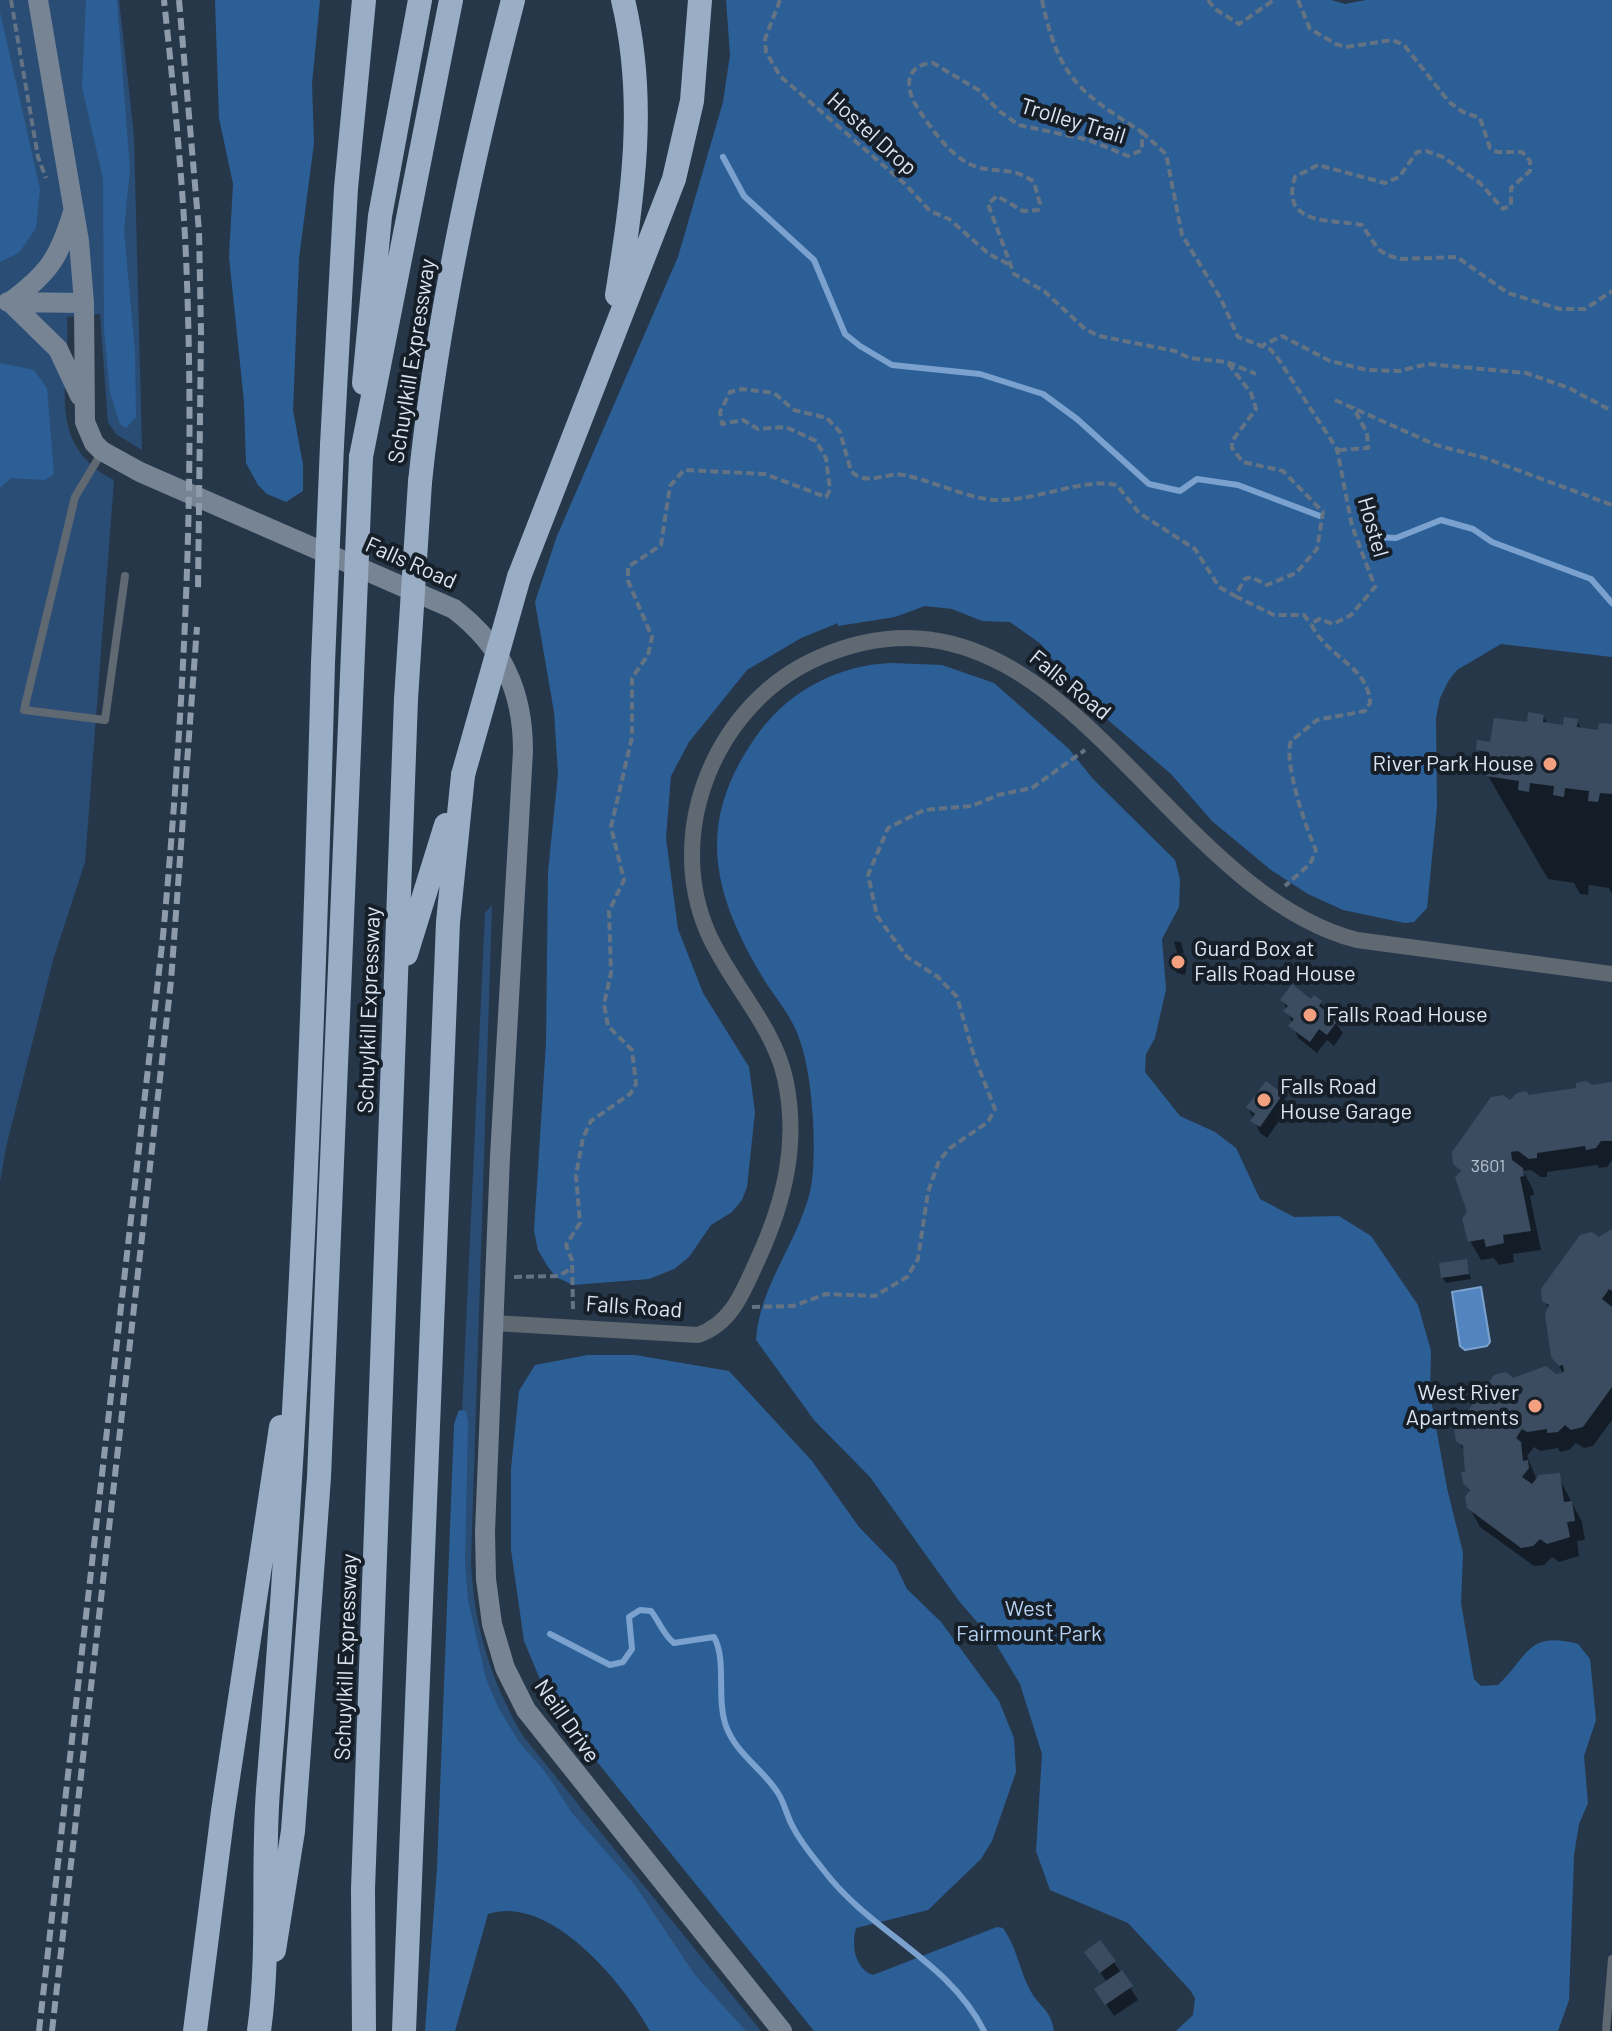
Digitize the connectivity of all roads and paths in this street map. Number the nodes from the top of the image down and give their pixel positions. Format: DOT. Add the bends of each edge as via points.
graph roads {
  1 [pos="11,0"];
  2 [pos="38,0"];
  3 [pos="364,0"];
  4 [pos="420,0"];
  5 [pos="451,0"];
  6 [pos="513,0"];
  7 [pos="623,0"];
  8 [pos="700,0"];
  9 [pos="780,0"];
  10 [pos="1042,0"];
  11 [pos="1208,0"];
  12 [pos="1274,0"];
  13 [pos="1298,0"];
  14 [pos="1142,132"];
  15 [pos="49,190"];
  16 [pos="74,208"];
  17 [pos="1009,264"];
  18 [pos="1612,291"];
  19 [pos="5,302"];
  20 [pos="84,303"];
  21 [pos="609,343"];
  22 [pos="1259,347"];
  23 [pos="1256,374"];
  24 [pos="1335,400"];
  25 [pos="1352,406"];
  26 [pos="84,407"];
  27 [pos="1612,411"];
  28 [pos="1337,449"];
  29 [pos="102,451"];
  30 [pos="361,457"];
  31 [pos="1612,505"];
  32 [pos="125,576"];
  33 [pos="1235,596"];
  34 [pos="1311,624"];
  35 [pos="1099,739"];
  36 [pos="463,775"];
  37 [pos="1270,899"];
  38 [pos="1612,974"];
  39 [pos="396,987"];
  40 [pos="572,1267"];
  41 [pos="496,1275"];
  42 [pos="303,1280"];
  43 [pos="737,1304"];
  44 [pos="494,1323"];
  45 [pos="1612,1959"];
  46 [pos="362,1964"];
  47 [pos="260,2027"];
  48 [pos="195,2031"];
  49 [pos="353,2031"];
  50 [pos="364,2031"];
  51 [pos="404,2031"];
  52 [pos="782,2031"];
  53 [pos="1606,2031"];
  1 -- 15 [label="path" via="38,157"];
  2 -- 16 [label="main road"];
  3 -- 42 [label="highway, bridge" via="346,188 332,445"];
  4 -- 30 [label="highway" via="372,270"];
  5 -- 30 [label="highway"];
  6 -- 39 [label="highway, Schuylkill Expressway, bridge" via="443,314 420,482"];
  7 -- 21 [label="highway" via="634,60 638,145"];
  8 -- 21 [label="highway" via="692,101 681,155"];
  9 -- 17 [label="path, Hostel Drop" via="765,39 771,65 780,76 930,211"];
  10 -- 14 [label="path, Trolley Trail" via="1057,55 1075,84"];
  11 -- 12 [label="path" via="1239,24"];
  13 -- 18 [label="path" via="1310,29 1336,44 1392,40 1404,45 1449,102 1480,118 1490,148 1522,152 1530,161 1530,171 1511,188 1511,205 1503,209 1480,183 1435,153 1417,152 1399,177 1385,183 1318,165 1293,183 1294,201 1306,215 1332,224 1362,225 1378,249 1400,259 1457,257 1508,293 1560,309 1585,309"];
  14 -- 17 [label="path, Trolley Trail" via="1142,150 1128,156 1089,140 1019,125 980,91 939,66 916,68 909,92 958,156 988,170 1014,170 1034,182 1038,210 1023,211 997,196 988,204"];
  14 -- 22 [label="path, Hostel" via="1166,154 1182,235 1238,337"];
  16 -- 19 [label="main road" via="55,261 41,278"];
  16 -- 20 [label="main road"];
  17 -- 23 [label="path" via="1025,283 1044,291 1076,323 1099,336 1227,362"];
  19 -- 20 [label="main road"];
  19 -- 26 [label="main road" via="58,349"];
  20 -- 26 [label="main road"];
  21 -- 36 [label="highway, bridge" via="519,577"];
  22 -- 27 [label="path" via="1282,336 1330,361 1367,370 1399,371 1428,364 1526,373"];
  22 -- 28 [label="path, Hostel" via="1277,357"];
  24 -- 25 [label="path"];
  25 -- 28 [label="path" via="1367,433 1368,448"];
  25 -- 31 [label="path" via="1436,445"];
  26 -- 29 [label="main road" via="88,433"];
  28 -- 34 [label="path, Hostel" via="1352,526 1375,587 1351,615 1333,624 1319,619"];
  29 -- 32 [label="lane" via="75,497 24,710 105,720"];
  29 -- 41 [label="main road, Falls Road" via="266,529 437,599 473,623 506,666 522,710 523,751"];
  30 -- 47 [label="highway, bridge" via="312,1594 288,1873"];
  33 -- 34 [label="path" via="1274,615 1304,615"];
  34 -- 37 [label="path" via="1332,654 1363,677 1370,703 1365,711 1317,720 1291,741 1288,762 1315,856"];
  35 -- 37 [label="street, Falls Road" via="1228,866"];
  35 -- 43 [label="path" via="1032,788 972,806 924,810 894,822 870,865 868,884 882,925 907,957 957,997 995,1109 988,1122 939,1161 911,1273 875,1296 826,1294 793,1306 762,1309"];
  35 -- 43 [label="street, Falls Road" via="1044,688 1010,666 956,644 905,639 861,643 800,666 766,691 723,742 698,804 692,849 697,897 710,938 778,1055 790,1120 789,1168 780,1204"];
  36 -- 39 [label="highway"];
  36 -- 51 [label="highway" via="448,922"];
  37 -- 38 [label="street, Falls Road" via="1335,934"];
  39 -- 46 [label="highway, Schuylkill Expressway"];
  40 -- 41 [label="path" via="547,1278"];
  41 -- 44 [label="main road, Falls Road"];
  42 -- 47 [label="highway" via="265,1833"];
  42 -- 48 [label="highway"];
  43 -- 44 [label="street, Falls Road" via="719,1324 698,1335"];
  44 -- 52 [label="main road, Neill Drive" via="485,1556 492,1624 505,1668 549,1742"];
  45 -- 53 [label="lane"];
  46 -- 49 [label="highway"];
  46 -- 50 [label="highway, Schuylkill Expressway"];
}
